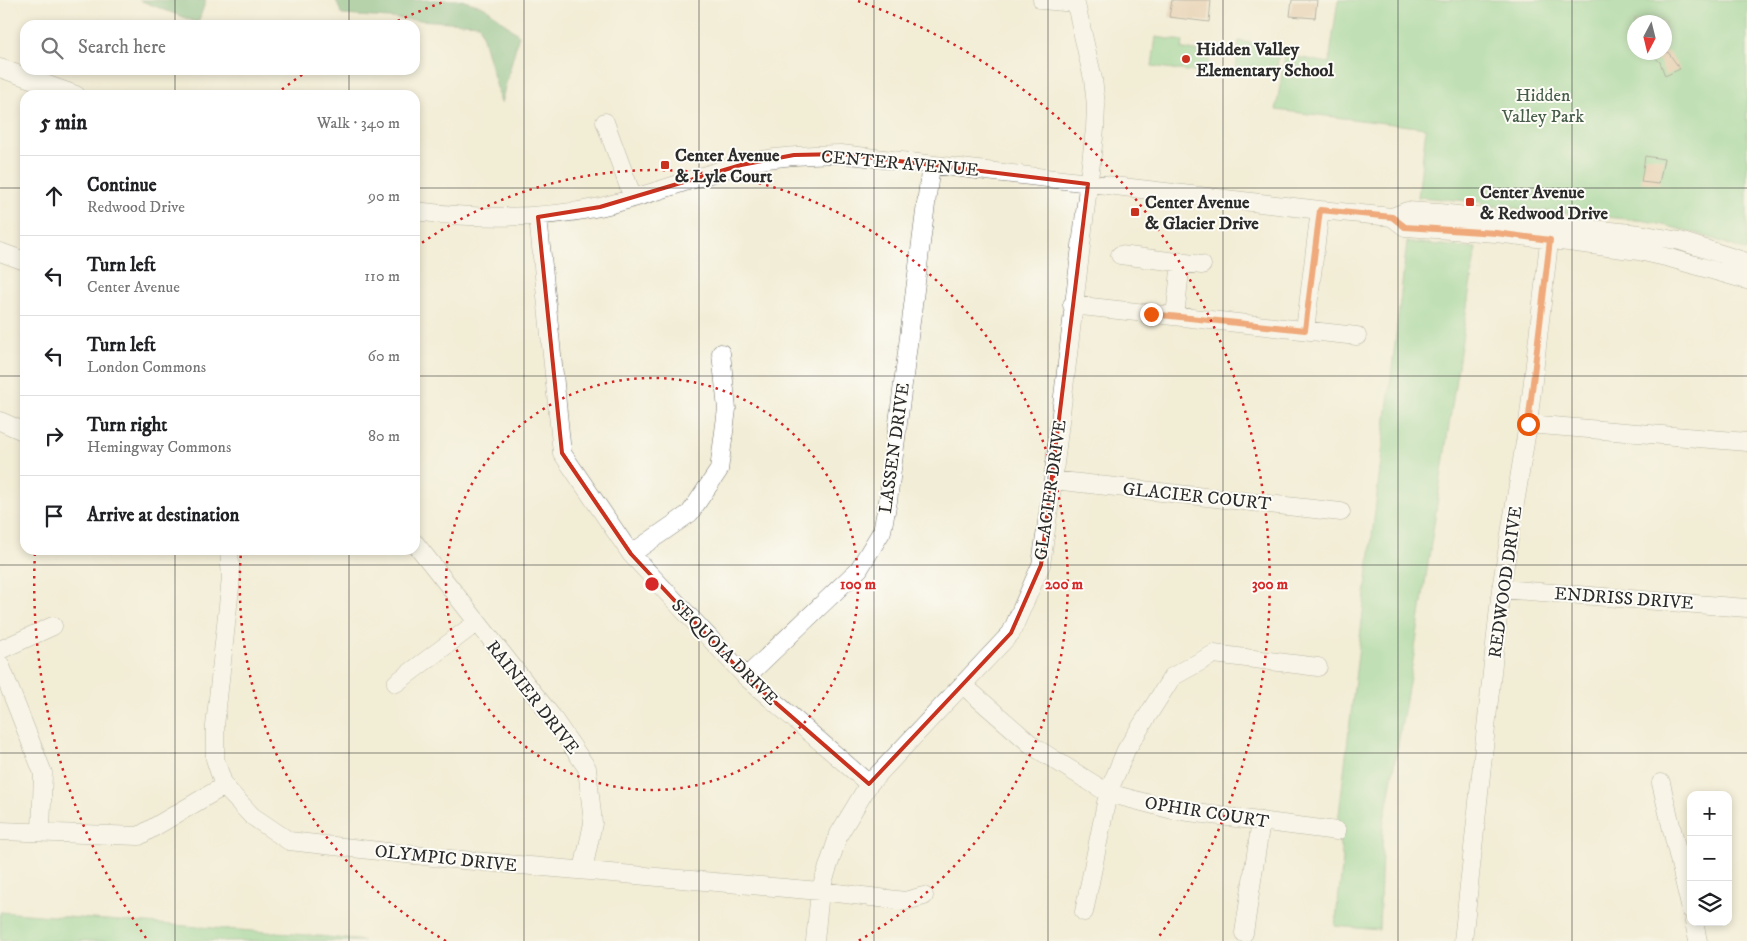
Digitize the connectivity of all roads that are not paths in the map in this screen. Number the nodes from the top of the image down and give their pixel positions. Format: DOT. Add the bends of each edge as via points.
graph roads {
  1 [pos="1042,0"];
  2 [pos="1075,2"];
  3 [pos="0,68"];
  4 [pos="62,90"];
  5 [pos="605,122"];
  6 [pos="931,165"];
  7 [pos="1088,184"];
  8 [pos="632,198"];
  9 [pos="1320,210"];
  10 [pos="420,212"];
  11 [pos="538,217"];
  12 [pos="1551,232"];
  13 [pos="0,252"];
  14 [pos="1120,255"];
  15 [pos="20,259"];
  16 [pos="1181,262"];
  17 [pos="1747,262"];
  18 [pos="1202,265"];
  19 [pos="1747,280"];
  20 [pos="1072,305"];
  21 [pos="1175,316"];
  22 [pos="1305,330"];
  23 [pos="1357,336"];
  24 [pos="721,353"];
  25 [pos="0,421"];
  26 [pos="1528,424"];
  27 [pos="20,430"];
  28 [pos="1747,442"];
  29 [pos="1053,480"];
  30 [pos="1341,512"];
  31 [pos="420,550"];
  32 [pos="631,554"];
  33 [pos="229,555"];
  34 [pos="1502,589"];
  35 [pos="1747,608"];
  36 [pos="476,623"];
  37 [pos="53,626"];
  38 [pos="0,650"];
  39 [pos="0,664"];
  40 [pos="1318,668"];
  41 [pos="746,677"];
  42 [pos="396,683"];
  43 [pos="964,685"];
  44 [pos="1661,783"];
  45 [pos="869,784"];
  46 [pos="224,786"];
  47 [pos="1108,793"];
  48 [pos="1261,821"];
  49 [pos="0,831"];
  50 [pos="41,831"];
  51 [pos="1337,831"];
  52 [pos="583,870"];
  53 [pos="820,890"];
  54 [pos="1687,893"];
  55 [pos="924,896"];
  56 [pos="1084,912"];
  57 [pos="1695,926"];
  58 [pos="1244,934"];
  59 [pos="815,941"];
  60 [pos="1463,941"];
  61 [pos="1698,941"];
  1 -- 2 [label="street"];
  2 -- 7 [label="street, GLACIER DRIVE" via="1096,104"];
  3 -- 4 [label="street"];
  5 -- 8 [label="street"];
  6 -- 7 [label="street, CENTER AVENUE"];
  6 -- 8 [label="street, CENTER AVENUE" via="841,154 794,155 741,165"];
  6 -- 41 [label="street, LASSEN DRIVE" via="882,531 859,569"];
  7 -- 9 [label="street, CENTER AVENUE"];
  7 -- 20 [label="street, GLACIER DRIVE"];
  8 -- 11 [label="street, CENTER AVENUE"];
  9 -- 12 [label="street, CENTER AVENUE" via="1392,217 1407,211"];
  9 -- 22 [label="street"];
  10 -- 11 [label="street, CENTER AVENUE" via="461,216"];
  11 -- 32 [label="street, SEQUOIA DRIVE" via="562,453"];
  12 -- 17 [label="street, CENTER AVENUE" via="1640,234 1680,241"];
  12 -- 19 [label="street, CENTER AVENUE" via="1670,258"];
  12 -- 26 [label="street, REDWOOD DRIVE"];
  13 -- 15 [label="street"];
  14 -- 16 [label="street"];
  16 -- 18 [label="street"];
  16 -- 21 [label="street"];
  20 -- 21 [label="street"];
  20 -- 29 [label="street, GLACIER DRIVE"];
  21 -- 22 [label="street"];
  22 -- 23 [label="street"];
  24 -- 32 [label="street" via="727,410 719,470 690,512"];
  25 -- 27 [label="street"];
  26 -- 28 [label="street"];
  26 -- 34 [label="street, REDWOOD DRIVE"];
  29 -- 30 [label="street, GLACIER COURT"];
  29 -- 43 [label="street, GLACIER DRIVE" via="1041,565 1011,633"];
  31 -- 36 [label="street, RAINIER DRIVE"];
  32 -- 41 [label="street, SEQUOIA DRIVE"];
  33 -- 46 [label="street, OLYMPIC DRIVE" via="231,578 215,726 215,759"];
  34 -- 35 [label="street, ENDRISS DRIVE"];
  34 -- 60 [label="street, REDWOOD DRIVE"];
  36 -- 42 [label="street"];
  36 -- 52 [label="street, RAINIER DRIVE" via="550,714 587,768 593,823"];
  37 -- 38 [label="street"];
  39 -- 50 [label="street" via="43,773"];
  40 -- 47 [label="street" via="1214,654 1172,677 1126,750"];
  41 -- 45 [label="street, SEQUOIA DRIVE"];
  43 -- 45 [label="street, GLACIER DRIVE"];
  43 -- 47 [label="street, OPHIR COURT" via="1034,747"];
  44 -- 54 [label="street"];
  45 -- 53 [label="street, GLACIER DRIVE" via="840,834"];
  46 -- 50 [label="street" via="139,836"];
  46 -- 52 [label="street, OLYMPIC DRIVE" via="252,816 290,841"];
  47 -- 48 [label="street, OPHIR COURT" via="1173,810"];
  47 -- 56 [label="street"];
  48 -- 51 [label="street, OPHIR COURT"];
  48 -- 58 [label="street"];
  49 -- 50 [label="street"];
  52 -- 53 [label="street, OLYMPIC DRIVE"];
  53 -- 55 [label="street, OLYMPIC DRIVE" via="905,901"];
  53 -- 59 [label="street, GLACIER DRIVE"];
  57 -- 61 [label="street"];
}
